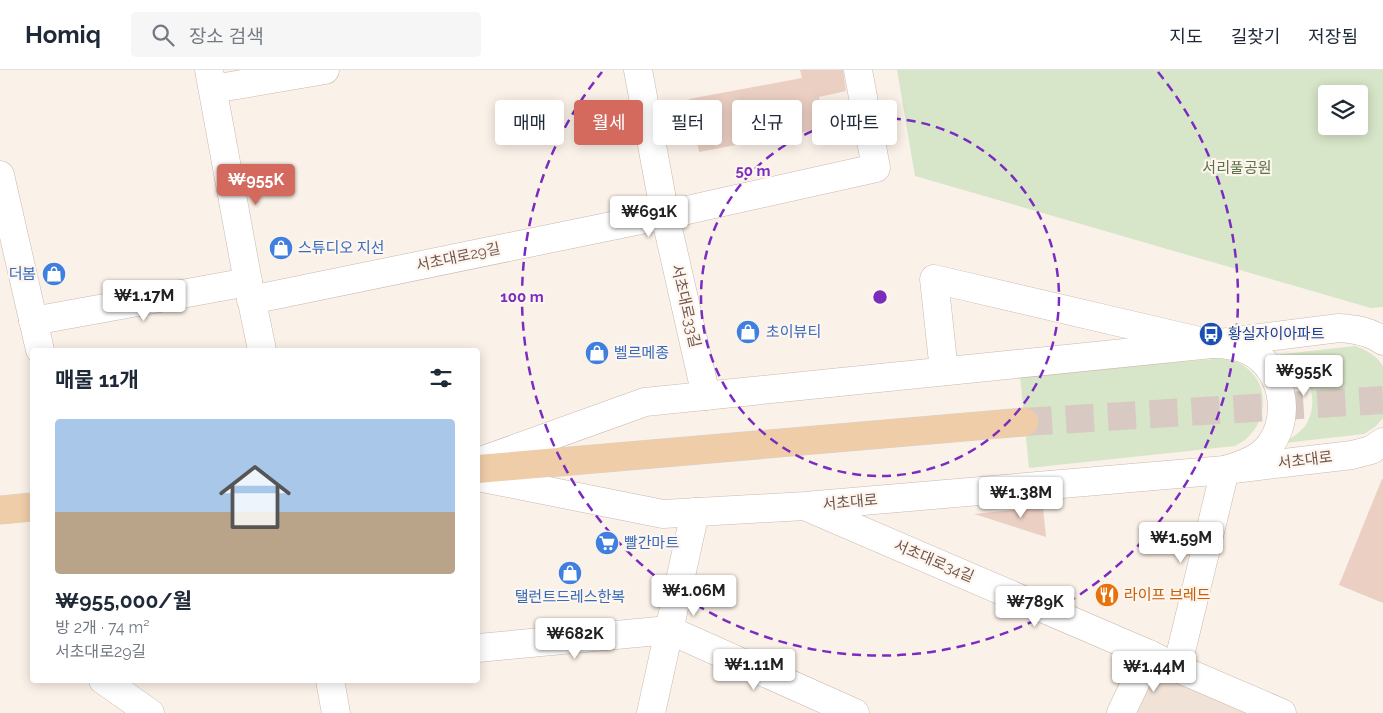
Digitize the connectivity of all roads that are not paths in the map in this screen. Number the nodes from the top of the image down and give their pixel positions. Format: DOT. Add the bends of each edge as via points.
graph roads {
  1 [pos="325,70"];
  2 [pos="638,70"];
  3 [pos="858,70"];
  4 [pos="211,80"];
  5 [pos="0,175"];
  6 [pos="665,215"];
  7 [pos="249,291"];
  8 [pos="33,321"];
  9 [pos="1371,331"];
  10 [pos="1383,341"];
  11 [pos="1212,344"];
  12 [pos="40,348"];
  13 [pos="262,348"];
  14 [pos="944,371"];
  15 [pos="706,396"];
  16 [pos="1024,422"];
  17 [pos="1383,442"];
  18 [pos="480,461"];
  19 [pos="480,469"];
  20 [pos="1225,470"];
  21 [pos="480,477"];
  22 [pos="805,506"];
  23 [pos="30,507"];
  24 [pos="0,510"];
  25 [pos="695,512"];
  26 [pos="670,630"];
  27 [pos="480,648"];
  28 [pos="1150,654"];
  29 [pos="1178,668"];
  30 [pos="107,683"];
  31 [pos="331,683"];
  32 [pos="150,713"];
  33 [pos="336,713"];
  34 [pos="651,713"];
  35 [pos="855,713"];
  36 [pos="1121,713"];
  37 [pos="1282,713"];
  1 -- 4 [label="street"];
  2 -- 6 [label="street, 서초대로33길"];
  3 -- 6 [label="street" via="876,168"];
  4 -- 7 [label="street"];
  5 -- 8 [label="street"];
  6 -- 7 [label="street, 서초대로29길"];
  6 -- 15 [label="street, 서초대로33길"];
  7 -- 8 [label="street, 서초대로29길"];
  7 -- 13 [label="street"];
  8 -- 12 [label="street"];
  9 -- 10 [label="street, 서초대로"];
  9 -- 11 [label="street, 서초대로" via="1338,328"];
  11 -- 14 [label="street, 서초대로"];
  11 -- 14 [label="street, 서초대로" via="934,278"];
  11 -- 20 [label="street, 서초대로" via="1232,344 1251,351 1277,380 1282,400 1281,420 1274,438 1262,454"];
  14 -- 15 [label="street, 서초대로"];
  15 -- 18 [label="street, 서초대로" via="645,402"];
  16 -- 19 [label="main road"];
  17 -- 20 [label="street, 서초대로" via="1371,450 1352,455"];
  20 -- 22 [label="street, 서초대로"];
  20 -- 29 [label="street"];
  21 -- 25 [label="street, 서초대로" via="663,514"];
  22 -- 25 [label="street, 서초대로"];
  22 -- 28 [label="street, 서초대로34길"];
  23 -- 24 [label="main road"];
  25 -- 26 [label="street"];
  26 -- 27 [label="street"];
  26 -- 34 [label="street"];
  26 -- 35 [label="street"];
  28 -- 29 [label="street, 서초대로34길"];
  28 -- 36 [label="street"];
  29 -- 37 [label="street, 서초대로34길"];
  30 -- 32 [label="street"];
  31 -- 33 [label="street"];
}
